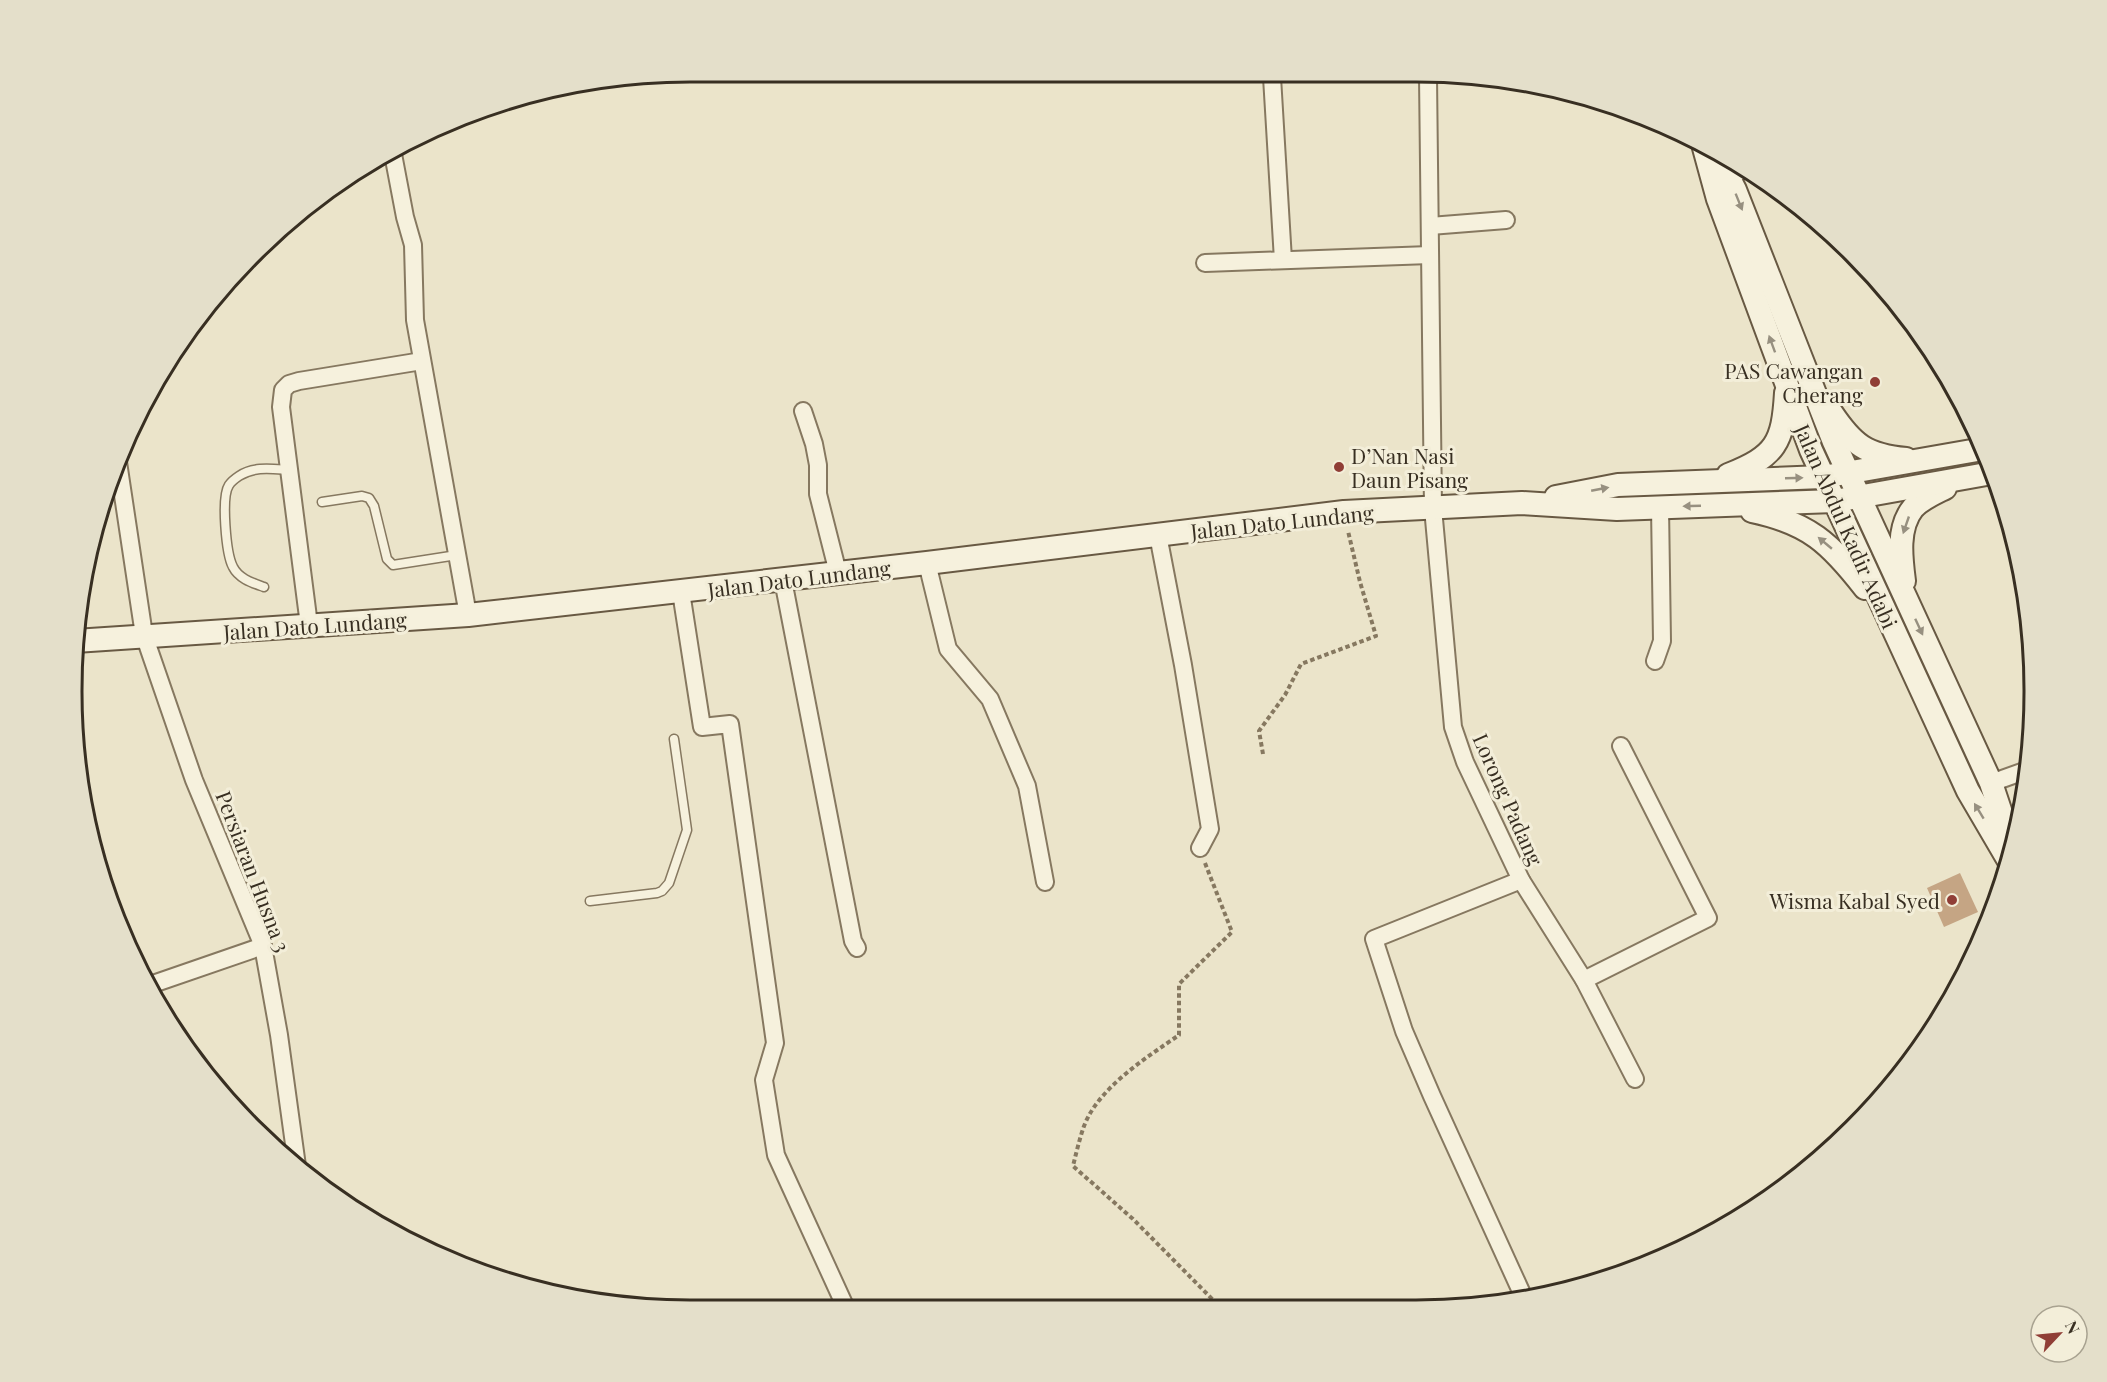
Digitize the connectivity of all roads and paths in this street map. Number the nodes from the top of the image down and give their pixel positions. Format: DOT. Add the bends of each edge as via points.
graph roads {
  1 [pos="1272,82"];
  2 [pos="1428,83"];
  3 [pos="1706,157"];
  4 [pos="394,160"];
  5 [pos="1736,174"];
  6 [pos="1506,220"];
  7 [pos="1430,226"];
  8 [pos="1430,255"];
  9 [pos="1283,260"];
  10 [pos="1205,263"];
  11 [pos="422,361"];
  12 [pos="1808,375"];
  13 [pos="1787,385"];
  14 [pos="803,411"];
  15 [pos="1975,451"];
  16 [pos="1924,460"];
  17 [pos="289,470"];
  18 [pos="1849,474"];
  19 [pos="1984,474"];
  20 [pos="1823,477"];
  21 [pos="1965,478"];
  22 [pos="121,480"];
  23 [pos="1713,481"];
  24 [pos="1859,498"];
  25 [pos="1835,501"];
  26 [pos="322,502"];
  27 [pos="1522,503"];
  28 [pos="1726,505"];
  29 [pos="1660,507"];
  30 [pos="1433,508"];
  31 [pos="1344,512"];
  32 [pos="1158,534"];
  33 [pos="457,555"];
  34 [pos="927,563"];
  35 [pos="838,573"];
  36 [pos="783,580"];
  37 [pos="264,586"];
  38 [pos="681,592"];
  39 [pos="1906,597"];
  40 [pos="468,615"];
  41 [pos="1889,620"];
  42 [pos="309,625"];
  43 [pos="144,635"];
  44 [pos="85,640"];
  45 [pos="1655,661"];
  46 [pos="674,739"];
  47 [pos="1621,746"];
  48 [pos="1263,754"];
  49 [pos="2019,773"];
  50 [pos="1991,783"];
  51 [pos="2008,833"];
  52 [pos="1200,848"];
  53 [pos="2003,851"];
  54 [pos="1521,880"];
  55 [pos="1045,882"];
  56 [pos="590,901"];
  57 [pos="263,946"];
  58 [pos="857,948"];
  59 [pos="1584,980"];
  60 [pos="157,983"];
  61 [pos="1635,1079"];
  62 [pos="295,1152"];
  63 [pos="1520,1290"];
  64 [pos="842,1300"];
  65 [pos="1213,1300"];
  1 -- 9 [label="street"];
  2 -- 7 [label="street, Lorong Padang"];
  13 -- 3 [label="main road, Jalan Abdul Kadir Adabi, one-way" via="1718,199"];
  4 -- 11 [label="street" via="413,245 414,320"];
  5 -- 12 [label="main road, Jalan Abdul Kadir Adabi, one-way"];
  6 -- 7 [label="street"];
  7 -- 8 [label="street, Lorong Padang"];
  8 -- 9 [label="street"];
  8 -- 30 [label="street, Lorong Padang"];
  9 -- 10 [label="street"];
  11 -- 17 [label="street" via="289,384 283,390 281,407"];
  11 -- 33 [label="street"];
  12 -- 16 [label="main road" via="1856,444 1894,458"];
  12 -- 18 [label="main road, Jalan Abdul Kadir Adabi"];
  13 -- 20 [label="main road, Jalan Abdul Kadir Adabi"];
  13 -- 23 [label="main road" via="1784,422 1768,453 1752,466"];
  14 -- 35 [label="street" via="814,444 818,494"];
  15 -- 16 [label="main road"];
  16 -- 18 [label="main road, Jalan Dato Lundang"];
  17 -- 37 [label="lane" via="260,468 240,475 228,486 224,502 233,568 245,580"];
  17 -- 42 [label="street"];
  18 -- 20 [label="main road, Jalan Dato Lundang"];
  18 -- 24 [label="main road, Jalan Abdul Kadir Adabi"];
  19 -- 21 [label="main road"];
  23 -- 20 [label="main road, Jalan Dato Lundang, one-way"];
  20 -- 25 [label="main road, Jalan Abdul Kadir Adabi"];
  21 -- 24 [label="main road, Jalan Dato Lundang"];
  21 -- 39 [label="main road, one-way" via="1914,507 1904,525 1901,546"];
  22 -- 43 [label="street, Persiaran Husna 3"];
  27 -- 23 [label="main road, Jalan Dato Lundang, one-way" via="1618,485"];
  24 -- 25 [label="main road, Jalan Dato Lundang"];
  24 -- 39 [label="main road, Jalan Abdul Kadir Adabi"];
  25 -- 28 [label="main road, Jalan Dato Lundang"];
  25 -- 41 [label="main road, Jalan Abdul Kadir Adabi"];
  26 -- 33 [label="lane" via="369,498 387,559 393,565"];
  27 -- 29 [label="main road, Jalan Dato Lundang" via="1617,509"];
  27 -- 30 [label="main road, Jalan Dato Lundang"];
  28 -- 29 [label="main road, Jalan Dato Lundang, one-way"];
  41 -- 28 [label="main road, one-way" via="1844,562 1811,532 1766,514"];
  29 -- 45 [label="street" via="1662,641"];
  30 -- 31 [label="main road, Jalan Dato Lundang"];
  30 -- 54 [label="street, Lorong Padang" via="1453,727 1465,762"];
  31 -- 32 [label="main road, Jalan Dato Lundang"];
  31 -- 48 [label="path" via="1376,636 1301,663 1285,695 1259,731"];
  32 -- 34 [label="main road, Jalan Dato Lundang"];
  32 -- 52 [label="street" via="1210,829"];
  33 -- 40 [label="street"];
  34 -- 35 [label="main road, Jalan Dato Lundang"];
  34 -- 55 [label="street" via="948,649 990,699 1027,786"];
  35 -- 36 [label="main road, Jalan Dato Lundang"];
  36 -- 38 [label="main road, Jalan Dato Lundang"];
  36 -- 58 [label="street"];
  38 -- 40 [label="main road, Jalan Dato Lundang"];
  38 -- 64 [label="street" via="702,727 730,724 775,1043 764,1080 776,1155"];
  39 -- 50 [label="main road, Jalan Abdul Kadir Adabi, one-way"];
  40 -- 42 [label="main road, Jalan Dato Lundang"];
  53 -- 41 [label="main road, Jalan Abdul Kadir Adabi, one-way" via="1968,791"];
  42 -- 43 [label="main road, Jalan Dato Lundang"];
  43 -- 44 [label="main road, Jalan Dato Lundang"];
  43 -- 57 [label="street, Persiaran Husna 3" via="194,780"];
  46 -- 56 [label="lane" via="687,830 669,883 657,893"];
  47 -- 59 [label="street" via="1708,918"];
  49 -- 50 [label="street"];
  50 -- 51 [label="main road, Jalan Abdul Kadir Adabi"];
  52 -- 65 [label="path" via="1232,932 1179,984 1179,1035 1124,1074 1099,1101 1083,1127 1073,1166 1133,1219"];
  54 -- 59 [label="street, Lorong Padang"];
  54 -- 63 [label="street" via="1374,939 1404,1031"];
  57 -- 60 [label="street"];
  57 -- 62 [label="street, Persiaran Husna 3"];
  59 -- 61 [label="street, Lorong Padang"];
}
